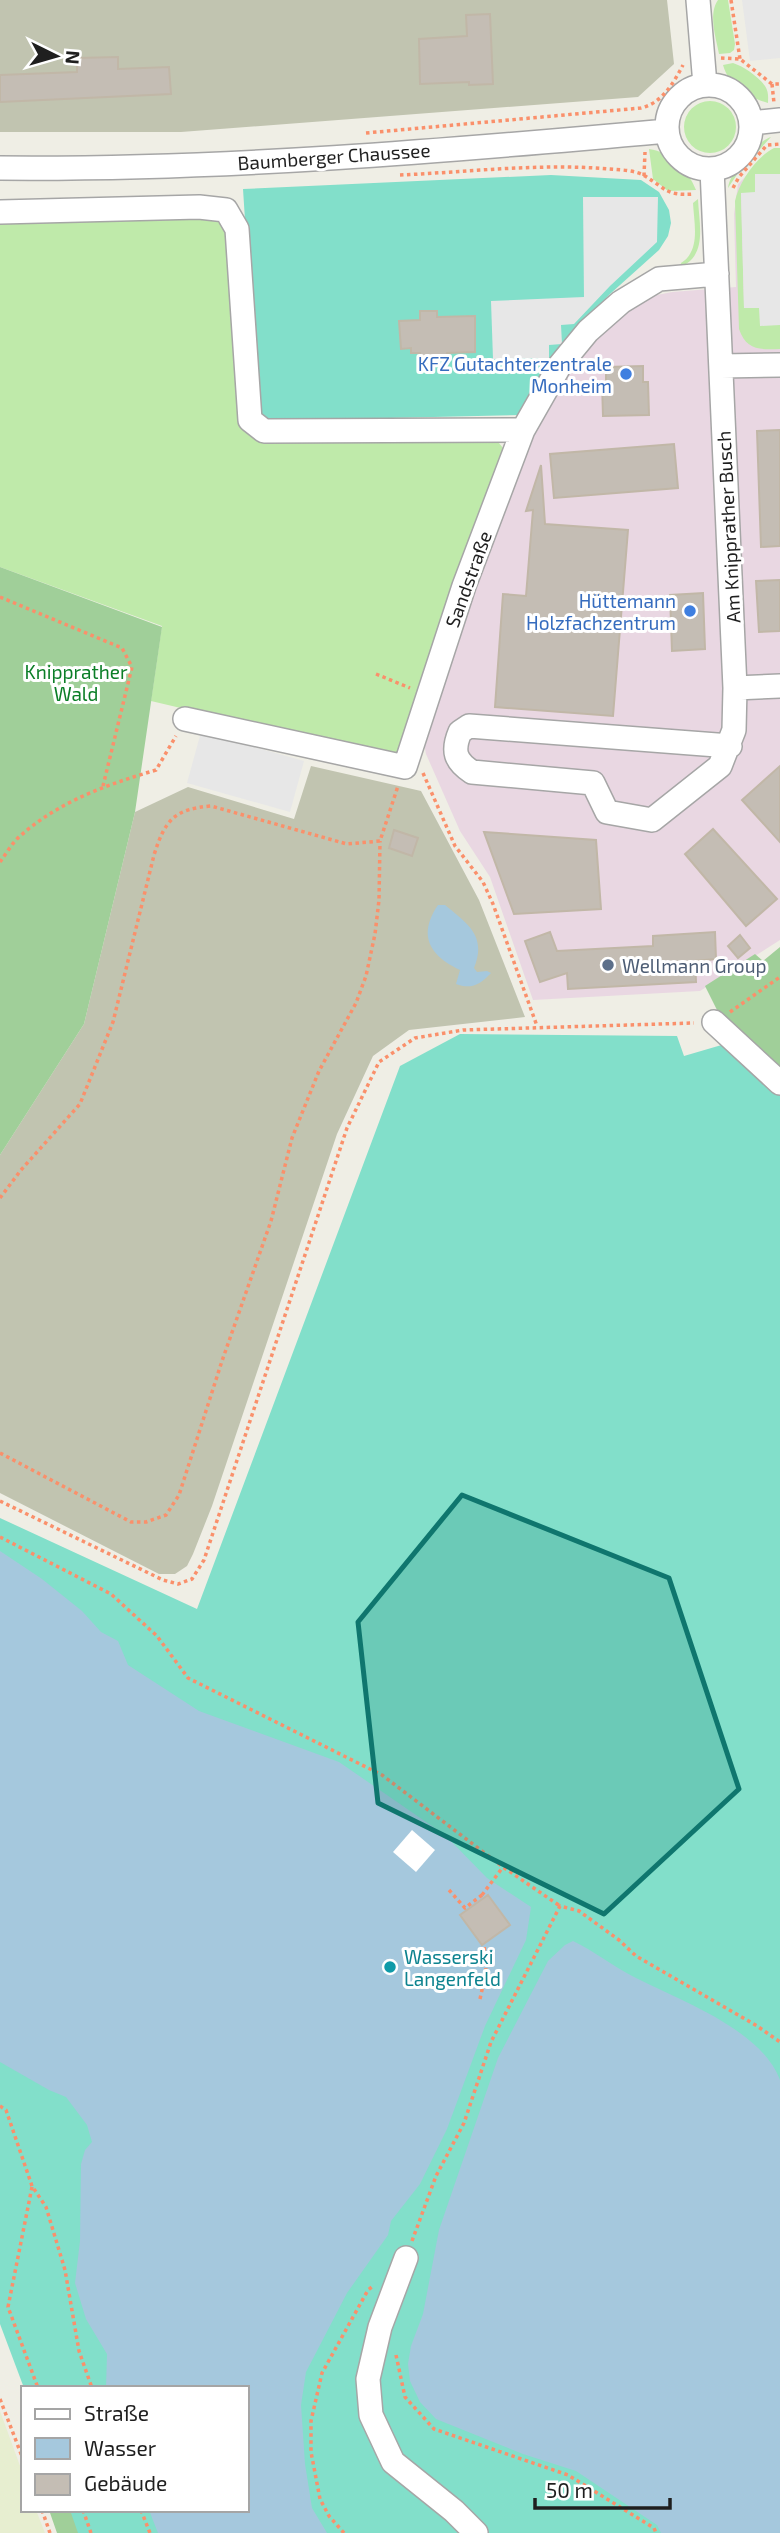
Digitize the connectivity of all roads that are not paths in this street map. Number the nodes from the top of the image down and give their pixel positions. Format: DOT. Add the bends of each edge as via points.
graph roads {
  1 [pos="698,0"];
  2 [pos="705,85"];
  3 [pos="780,120"];
  4 [pos="751,123"];
  5 [pos="667,131"];
  6 [pos="0,168"];
  7 [pos="712,169"];
  8 [pos="0,212"];
  9 [pos="717,274"];
  10 [pos="780,365"];
  11 [pos="721,366"];
  12 [pos="523,430"];
  13 [pos="780,686"];
  14 [pos="735,688"];
  15 [pos="185,719"];
  16 [pos="730,746"];
  17 [pos="715,1022"];
  18 [pos="780,1083"];
  19 [pos="406,2258"];
  20 [pos="476,2533"];
  1 -- 2 [label="street"];
  2 -- 4 [label="street" via="718,86 740,99"];
  2 -- 5 [label="street" via="676,100 668,114"];
  3 -- 4 [label="street"];
  4 -- 7 [label="street" via="745,149 737,159"];
  5 -- 6 [label="street, Baumberger Chaussee" via="207,164"];
  5 -- 7 [label="street" via="677,155 699,168"];
  7 -- 9 [label="street, Am Knipprather Busch"];
  8 -- 12 [label="street" via="226,210 237,229 250,420 264,431"];
  9 -- 11 [label="street, Am Knipprather Busch"];
  9 -- 12 [label="street, Sandstraße" via="659,279 621,302 588,331 560,365"];
  10 -- 11 [label="street"];
  11 -- 14 [label="street, Am Knipprather Busch"];
  12 -- 15 [label="street, Sandstraße" via="464,586 408,756"];
  13 -- 14 [label="street"];
  14 -- 16 [label="street, Am Knipprather Busch"];
  16 -- 16 [label="street, Am Knipprather Busch" via="720,766 652,820 607,812 593,783 472,772 455,755 460,732 469,726"];
  17 -- 18 [label="street"];
  19 -- 20 [label="street" via="380,2327 368,2379 371,2416 393,2462"];
}
